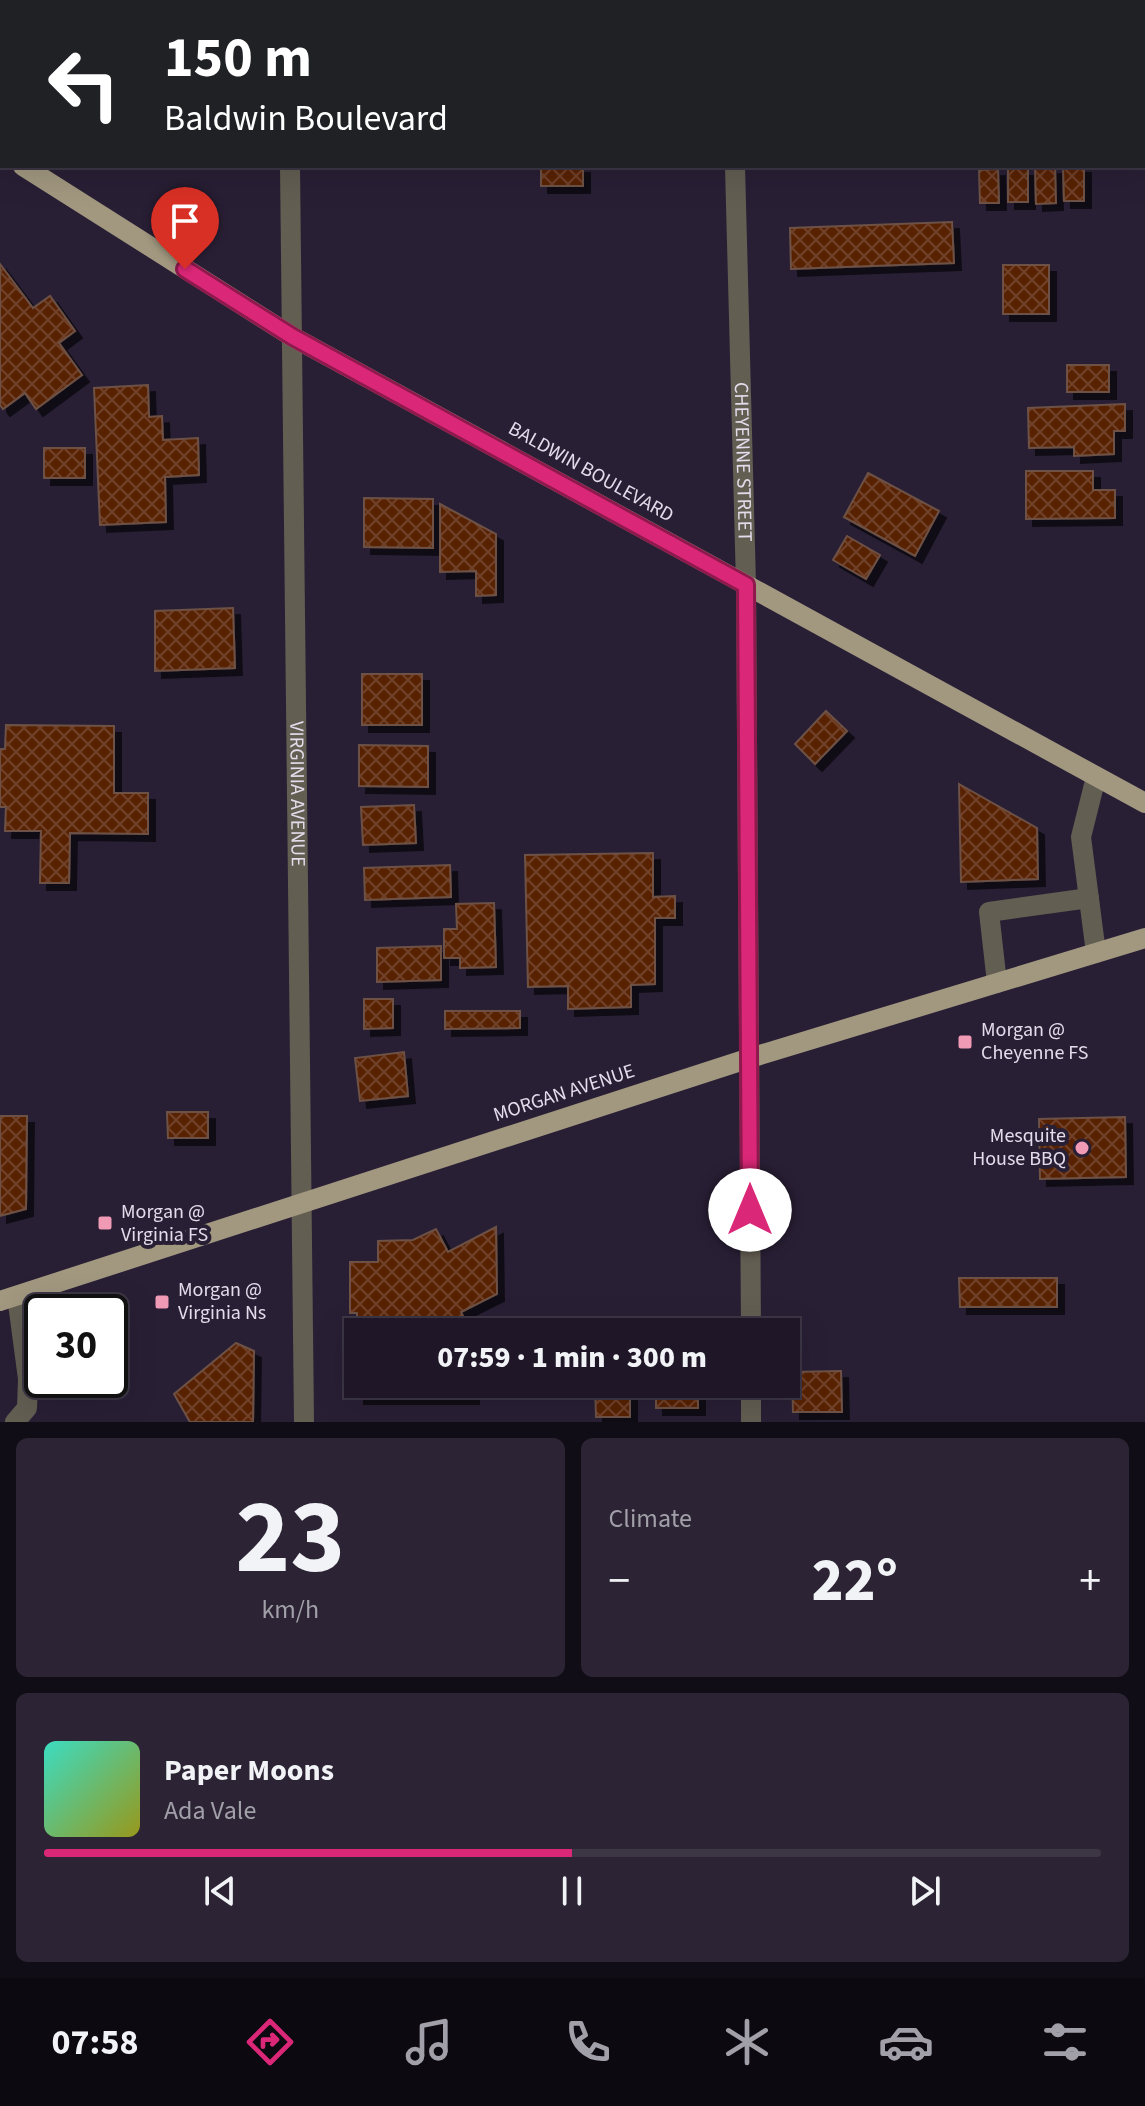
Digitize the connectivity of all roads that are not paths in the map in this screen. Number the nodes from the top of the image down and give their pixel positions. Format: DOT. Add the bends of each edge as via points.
graph roads {
  1 [pos="26,168"];
  2 [pos="290,168"];
  3 [pos="735,168"];
  4 [pos="293,337"];
  5 [pos="746,585"];
  6 [pos="1096,777"];
  7 [pos="1145,803"];
  8 [pos="1089,898"];
  9 [pos="1145,938"];
  10 [pos="1096,953"];
  11 [pos="997,983"];
  12 [pos="750,1058"];
  13 [pos="303,1204"];
  14 [pos="9,1299"];
  15 [pos="751,1318"];
  16 [pos="751,1398"];
  17 [pos="15,1422"];
  18 [pos="304,1422"];
  19 [pos="751,1422"];
  1 -- 4 [label="main road, BALDWIN BOULEVARD"];
  2 -- 4 [label="street, VIRGINIA AVENUE"];
  3 -- 5 [label="street, CHEYENNE STREET"];
  4 -- 5 [label="main road, BALDWIN BOULEVARD"];
  4 -- 13 [label="street, VIRGINIA AVENUE"];
  5 -- 6 [label="main road, BALDWIN BOULEVARD"];
  5 -- 12 [label="street, CHEYENNE STREET"];
  6 -- 7 [label="main road, BALDWIN BOULEVARD"];
  6 -- 8 [label="street" via="1081,837"];
  8 -- 10 [label="street"];
  8 -- 11 [label="street" via="989,912"];
  9 -- 10 [label="main road, MORGAN AVENUE"];
  10 -- 11 [label="main road, MORGAN AVENUE"];
  11 -- 12 [label="main road, MORGAN AVENUE"];
  12 -- 13 [label="main road, MORGAN AVENUE"];
  12 -- 15 [label="street, CHEYENNE STREET"];
  13 -- 14 [label="main road, MORGAN AVENUE"];
  13 -- 18 [label="street, VIRGINIA AVENUE"];
  14 -- 17 [label="street" via="28,1379 27,1408"];
  16 -- 19 [label="street"];
}
